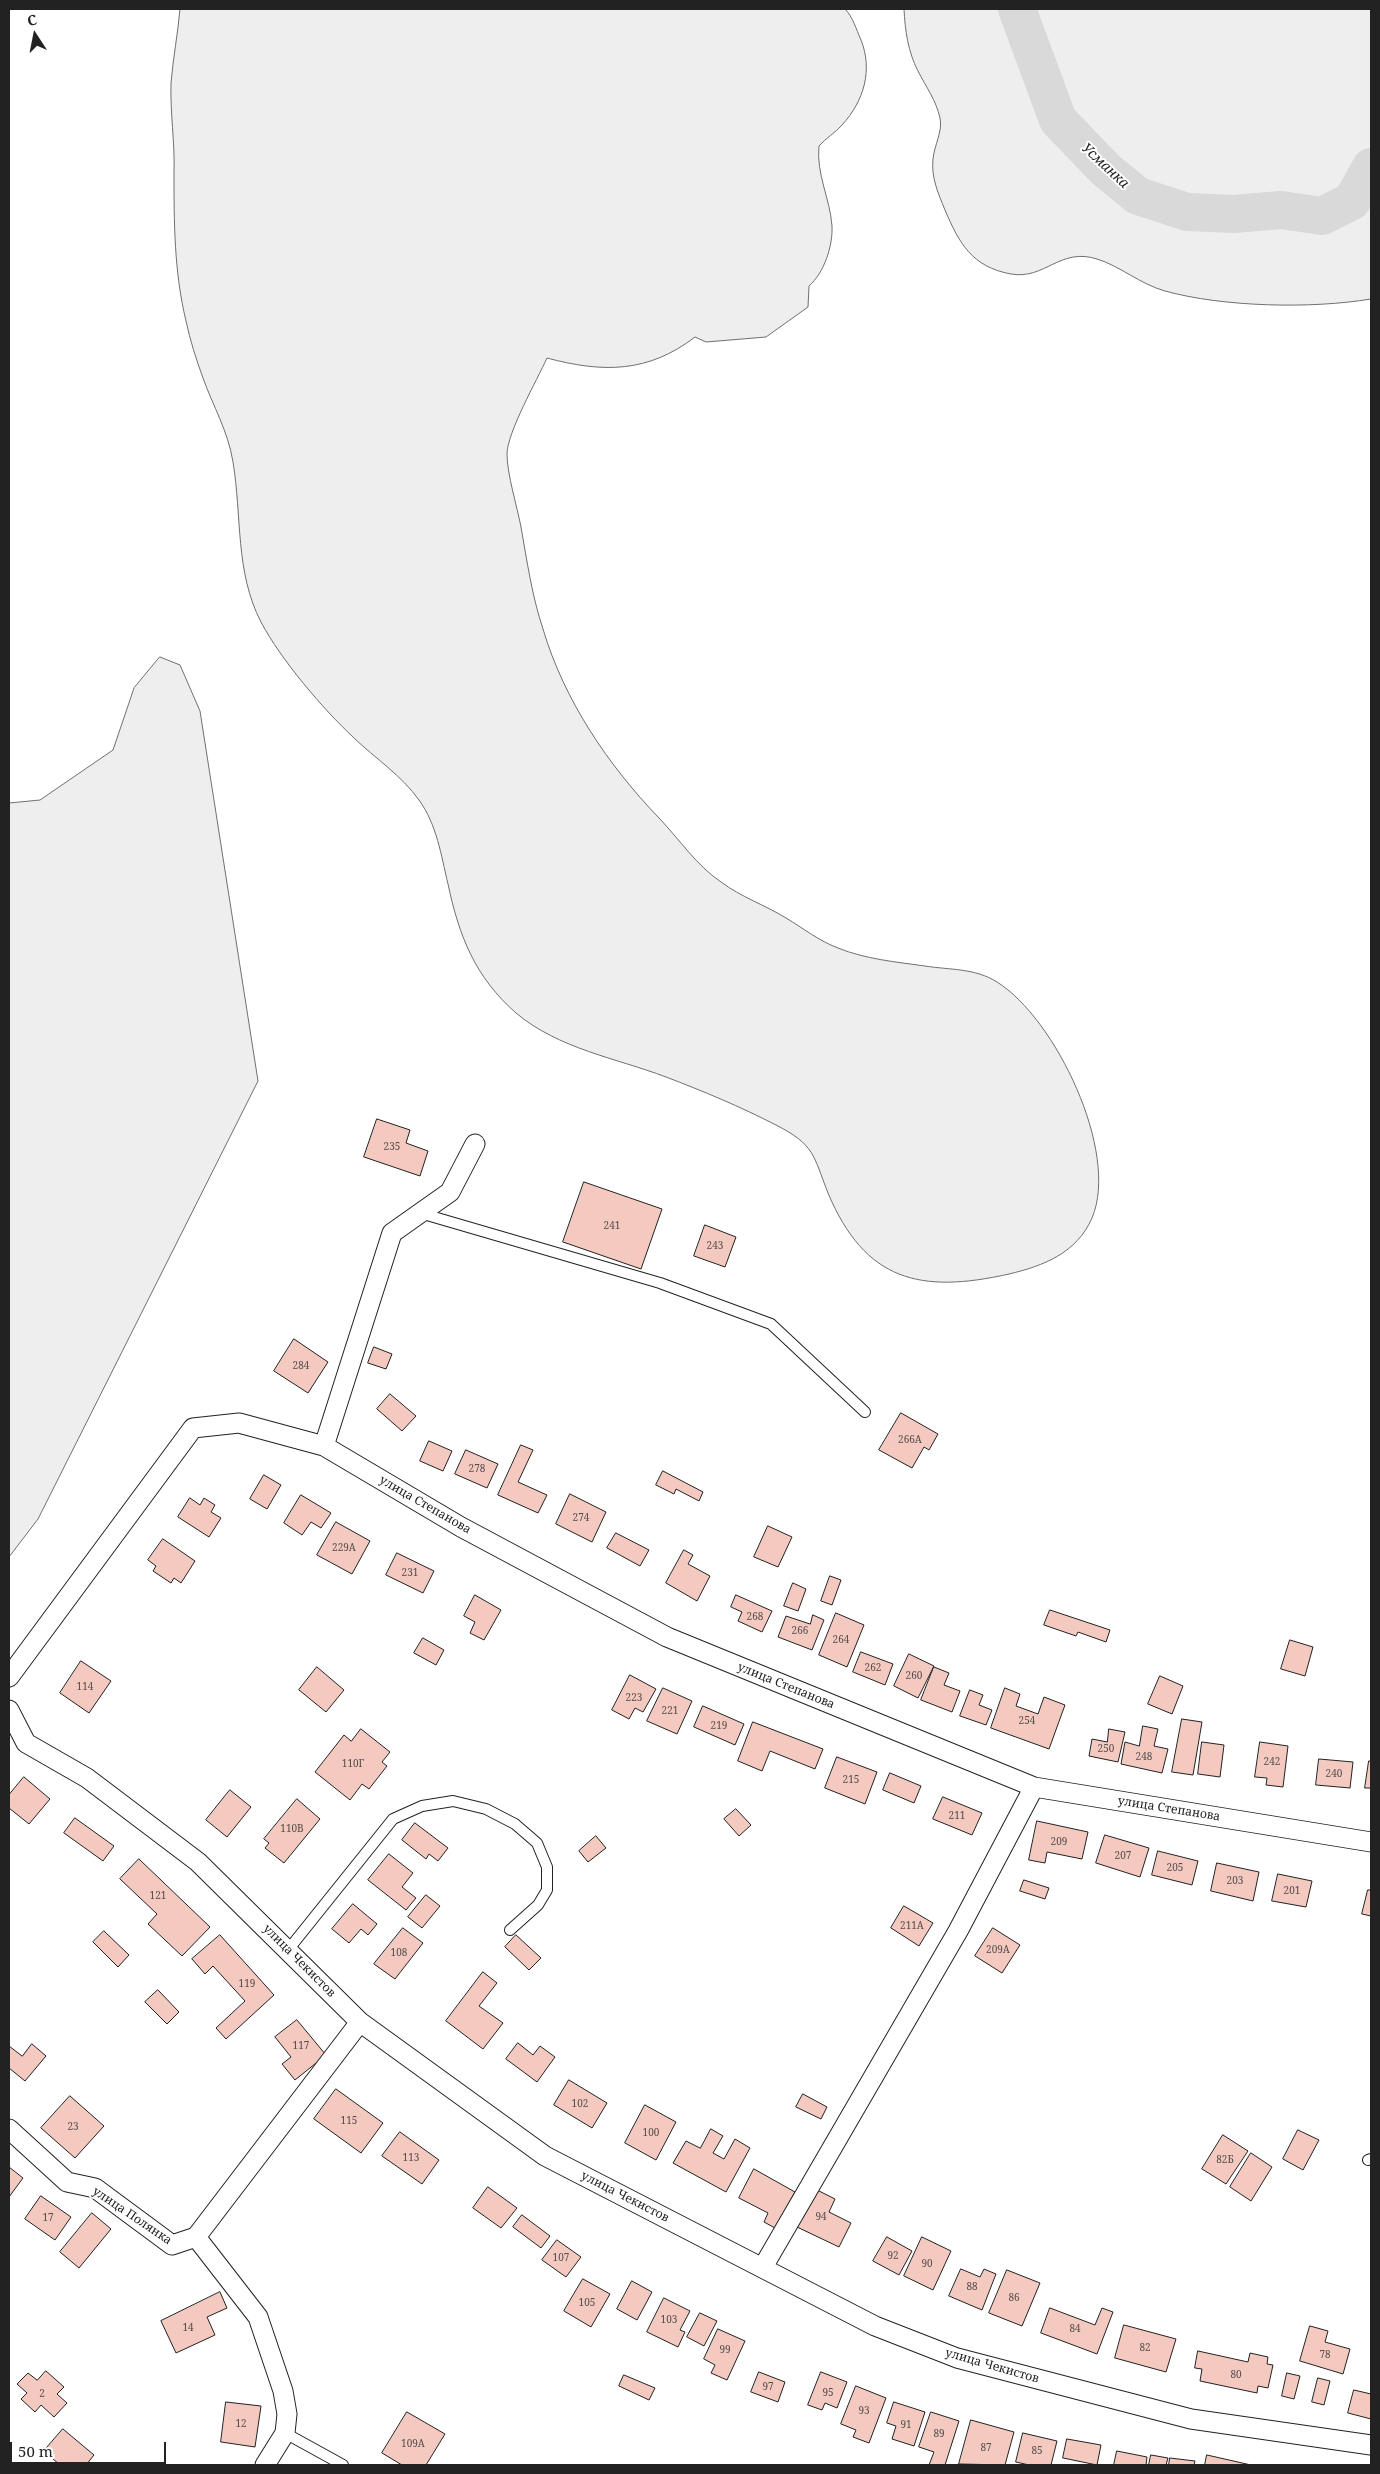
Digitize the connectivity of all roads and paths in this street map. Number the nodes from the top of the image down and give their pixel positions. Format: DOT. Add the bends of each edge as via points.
graph roads {
  1 [pos="475,1144"];
  2 [pos="420,1213"];
  3 [pos="865,1412"];
  4 [pos="324,1446"];
  5 [pos="9,1677"];
  6 [pos="9,1710"];
  7 [pos="17,1740"];
  8 [pos="1034,1787"];
  9 [pos="1371,1842"];
  10 [pos="510,1930"];
  11 [pos="288,1950"];
  12 [pos="360,2022"];
  13 [pos="9,2129"];
  14 [pos="196,2238"];
  15 [pos="762,2267"];
  16 [pos="285,2433"];
  17 [pos="1371,2445"];
  18 [pos="265,2465"];
  19 [pos="343,2465"];
  1 -- 2 [label="street" via="450,1192"];
  2 -- 3 [label="lane" via="660,1283 771,1324"];
  2 -- 4 [label="street" via="392,1233"];
  4 -- 5 [label="street, улица Степанова" via="239,1423 193,1428"];
  4 -- 8 [label="street, улица Степанова" via="461,1527 667,1637"];
  6 -- 7 [label="street, улица Чекистов"];
  7 -- 11 [label="street, улица Чекистов" via="87,1778 198,1862"];
  8 -- 9 [label="street, улица Степанова"];
  8 -- 15 [label="street" via="958,1930"];
  10 -- 11 [label="lane" via="538,1905 547,1890 547,1867 537,1843 515,1824 486,1809 453,1801 422,1806 393,1820"];
  11 -- 12 [label="street, улица Чекистов"];
  12 -- 14 [label="street"];
  12 -- 15 [label="street, улица Чекистов" via="545,2156"];
  13 -- 14 [label="street, улица Полянка" via="67,2182 95,2188 172,2245"];
  14 -- 16 [label="street" via="258,2317 283,2392 287,2414"];
  15 -- 17 [label="street, улица Чекистов" via="875,2326 957,2358 1191,2419"];
  16 -- 18 [label="street"];
  16 -- 19 [label="lane"];
}
